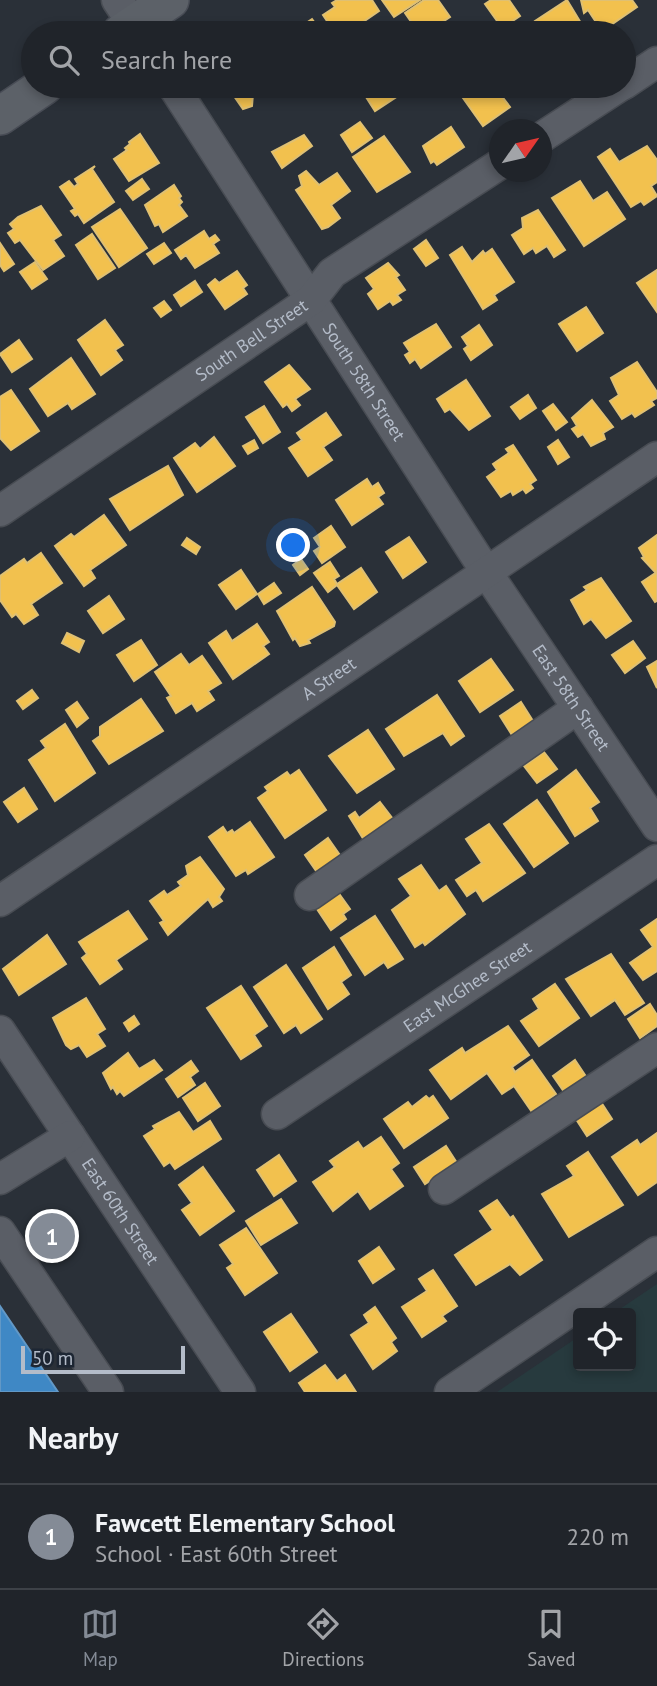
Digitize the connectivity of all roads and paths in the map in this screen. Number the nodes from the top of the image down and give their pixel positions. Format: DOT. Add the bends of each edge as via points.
graph roads {
  1 [pos="170,0"];
  2 [pos="132,21"];
  3 [pos="657,62"];
  4 [pos="636,76"];
  5 [pos="26,98"];
  6 [pos="181,98"];
  7 [pos="602,98"];
  8 [pos="0,116"];
  9 [pos="552,130"];
  10 [pos="489,171"];
  11 [pos="311,300"];
  12 [pos="657,457"];
  13 [pos="0,512"];
  14 [pos="485,570"];
  15 [pos="578,708"];
  16 [pos="657,826"];
  17 [pos="657,859"];
  18 [pos="310,895"];
  19 [pos="0,901"];
  20 [pos="0,1031"];
  21 [pos="657,1048"];
  22 [pos="278,1114"];
  23 [pos="70,1136"];
  24 [pos="0,1178"];
  25 [pos="444,1189"];
  26 [pos="0,1232"];
  27 [pos="657,1252"];
  28 [pos="232,1389"];
  29 [pos="108,1392"];
  30 [pos="450,1392"];
  1 -- 2 [label="main road"];
  3 -- 4 [label="street"];
  5 -- 8 [label="main road"];
  6 -- 11 [label="street, South 58th Street"];
  7 -- 9 [label="street"];
  10 -- 11 [label="street, South Bell Street" via="332,273"];
  11 -- 13 [label="street, South Bell Street"];
  11 -- 14 [label="street, South 58th Street"];
  12 -- 14 [label="street, A Street"];
  14 -- 15 [label="street, East 58th Street"];
  14 -- 19 [label="street, A Street"];
  15 -- 16 [label="street, East 58th Street"];
  15 -- 18 [label="street"];
  17 -- 22 [label="street, East McGhee Street"];
  20 -- 23 [label="street, East 60th Street"];
  21 -- 25 [label="street"];
  23 -- 24 [label="street"];
  23 -- 28 [label="street, East 60th Street"];
  26 -- 29 [label="street"];
  27 -- 30 [label="street"];
}
